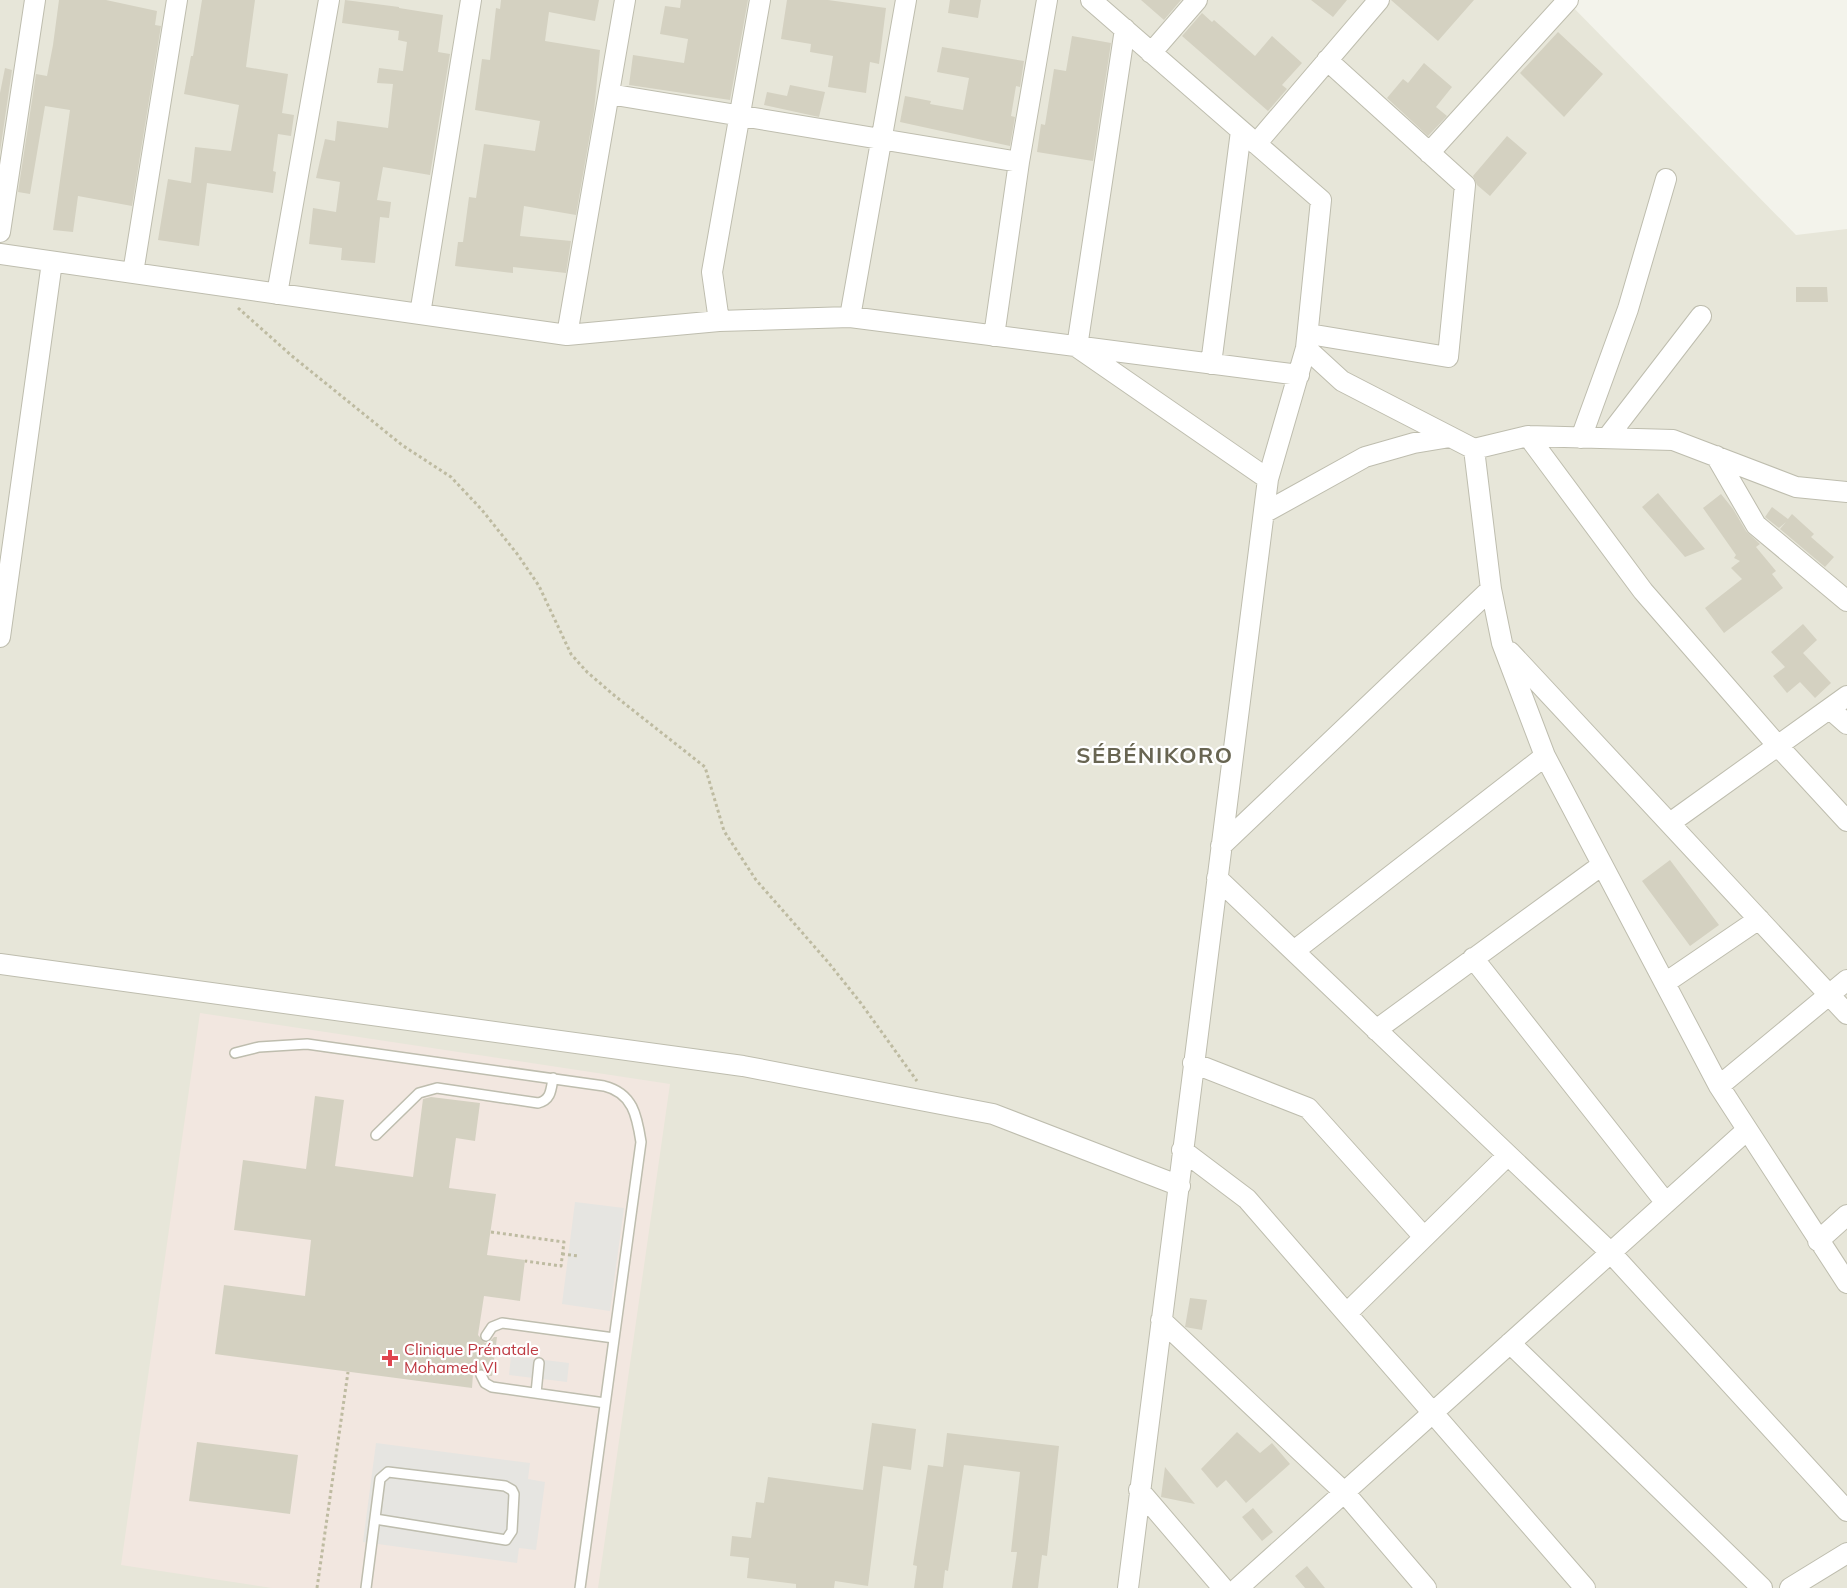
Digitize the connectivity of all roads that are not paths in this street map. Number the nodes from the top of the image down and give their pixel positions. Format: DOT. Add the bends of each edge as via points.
graph roads {
  1 [pos="35,0"];
  2 [pos="177,0"];
  3 [pos="329,0"];
  4 [pos="471,0"];
  5 [pos="625,0"];
  6 [pos="760,0"];
  7 [pos="906,0"];
  8 [pos="1047,0"];
  9 [pos="1091,0"];
  10 [pos="1197,0"];
  11 [pos="1379,0"];
  12 [pos="1568,0"];
  13 [pos="1125,29"];
  14 [pos="1151,52"];
  15 [pos="1328,60"];
  16 [pos="609,94"];
  17 [pos="741,116"];
  18 [pos="1241,131"];
  19 [pos="881,139"];
  20 [pos="1256,144"];
  21 [pos="1429,153"];
  22 [pos="1019,162"];
  23 [pos="1666,179"];
  24 [pos="0,232"];
  25 [pos="0,254"];
  26 [pos="52,262"];
  27 [pos="133,273"];
  28 [pos="277,294"];
  29 [pos="420,314"];
  30 [pos="1701,316"];
  31 [pos="850,317"];
  32 [pos="720,321"];
  33 [pos="567,335"];
  34 [pos="994,336"];
  35 [pos="1308,341"];
  36 [pos="1077,347"];
  37 [pos="1211,364"];
  38 [pos="1299,375"];
  39 [pos="1528,436"];
  40 [pos="1450,437"];
  41 [pos="1581,438"];
  42 [pos="1607,438"];
  43 [pos="1474,449"];
  44 [pos="1716,456"];
  45 [pos="1268,479"];
  46 [pos="1847,492"];
  47 [pos="1264,513"];
  48 [pos="1491,589"];
  49 [pos="1847,601"];
  50 [pos="0,637"];
  51 [pos="1502,643"];
  52 [pos="1847,696"];
  53 [pos="1830,709"];
  54 [pos="1847,724"];
  55 [pos="1778,746"];
  56 [pos="1545,756"];
  57 [pos="1847,821"];
  58 [pos="1670,823"];
  59 [pos="1221,846"];
  60 [pos="1602,865"];
  61 [pos="1217,878"];
  62 [pos="1759,920"];
  63 [pos="1294,951"];
  64 [pos="1473,958"];
  65 [pos="0,964"];
  66 [pos="1847,980"];
  67 [pos="1665,983"];
  68 [pos="1829,994"];
  69 [pos="1847,1014"];
  70 [pos="1376,1030"];
  71 [pos="235,1053"];
  72 [pos="1194,1063"];
  73 [pos="554,1078"];
  74 [pos="1719,1086"];
  75 [pos="1747,1130"];
  76 [pos="376,1136"];
  77 [pos="1182,1150"];
  78 [pos="1508,1155"];
  79 [pos="1180,1186"];
  80 [pos="1666,1203"];
  81 [pos="1847,1215"];
  82 [pos="1425,1237"];
  83 [pos="1818,1241"];
  84 [pos="1611,1253"];
  85 [pos="1847,1283"];
  86 [pos="1347,1313"];
  87 [pos="1161,1320"];
  88 [pos="486,1336"];
  89 [pos="614,1338"];
  90 [pos="1510,1343"];
  91 [pos="539,1363"];
  92 [pos="481,1375"];
  93 [pos="536,1393"];
  94 [pos="605,1404"];
  95 [pos="1432,1413"];
  96 [pos="1140,1490"];
  97 [pos="1344,1492"];
  98 [pos="1847,1510"];
  99 [pos="375,1519"];
  100 [pos="1847,1553"];
  101 [pos="366,1588"];
  102 [pos="580,1588"];
  103 [pos="1128,1588"];
  104 [pos="1222,1588"];
  105 [pos="1238,1588"];
  106 [pos="1426,1588"];
  107 [pos="1585,1588"];
  108 [pos="1762,1588"];
  109 [pos="1790,1588"];
  1 -- 24 [label="street"];
  2 -- 27 [label="street"];
  3 -- 28 [label="street"];
  4 -- 29 [label="street"];
  5 -- 16 [label="street"];
  6 -- 17 [label="street"];
  7 -- 19 [label="street"];
  8 -- 22 [label="street"];
  9 -- 13 [label="street"];
  10 -- 14 [label="street"];
  11 -- 15 [label="street"];
  12 -- 21 [label="street"];
  13 -- 14 [label="street"];
  13 -- 36 [label="street"];
  14 -- 18 [label="street"];
  15 -- 20 [label="street"];
  15 -- 21 [label="street"];
  16 -- 17 [label="street"];
  16 -- 33 [label="street"];
  17 -- 19 [label="street"];
  17 -- 32 [label="street" via="712,272"];
  18 -- 20 [label="street"];
  18 -- 37 [label="street"];
  19 -- 22 [label="street"];
  19 -- 31 [label="street"];
  20 -- 35 [label="street" via="1321,200"];
  21 -- 35 [label="street" via="1465,185 1448,357"];
  22 -- 34 [label="street"];
  23 -- 41 [label="street" via="1628,309"];
  25 -- 26 [label="street"];
  26 -- 27 [label="street"];
  26 -- 50 [label="street"];
  27 -- 28 [label="street"];
  28 -- 29 [label="street"];
  29 -- 33 [label="street"];
  30 -- 42 [label="street"];
  31 -- 32 [label="street"];
  31 -- 34 [label="street"];
  32 -- 33 [label="street"];
  34 -- 36 [label="street"];
  35 -- 38 [label="street"];
  35 -- 40 [label="street" via="1342,381"];
  36 -- 37 [label="street"];
  36 -- 45 [label="street"];
  37 -- 38 [label="street"];
  38 -- 45 [label="street"];
  39 -- 41 [label="street"];
  39 -- 43 [label="street"];
  39 -- 55 [label="street" via="1644,591"];
  40 -- 43 [label="street"];
  40 -- 47 [label="street" via="1365,457"];
  41 -- 42 [label="street"];
  42 -- 44 [label="street" via="1672,440"];
  43 -- 48 [label="street"];
  44 -- 46 [label="street" via="1796,487"];
  44 -- 49 [label="street" via="1756,525"];
  45 -- 47 [label="street"];
  47 -- 59 [label="street"];
  48 -- 51 [label="street"];
  48 -- 59 [label="street"];
  51 -- 56 [label="street"];
  51 -- 58 [label="street"];
  52 -- 53 [label="street"];
  53 -- 54 [label="street"];
  53 -- 55 [label="street"];
  55 -- 57 [label="street"];
  55 -- 58 [label="street"];
  56 -- 60 [label="street"];
  56 -- 63 [label="street"];
  58 -- 62 [label="street"];
  59 -- 61 [label="street"];
  60 -- 64 [label="street"];
  60 -- 67 [label="street"];
  61 -- 63 [label="street"];
  61 -- 72 [label="street"];
  62 -- 67 [label="street"];
  62 -- 68 [label="street"];
  63 -- 70 [label="street"];
  64 -- 70 [label="street"];
  64 -- 80 [label="street"];
  65 -- 79 [label="street" via="743,1066 993,1114"];
  66 -- 68 [label="street"];
  67 -- 74 [label="street"];
  68 -- 69 [label="street"];
  68 -- 74 [label="street"];
  70 -- 78 [label="street"];
  71 -- 73 [label="lane" via="307,1044"];
  72 -- 77 [label="street"];
  72 -- 82 [label="street" via="1308,1108"];
  73 -- 76 [label="lane" via="550,1095 538,1103 437,1088 427,1090 419,1093"];
  73 -- 89 [label="lane" via="616,1089 628,1099 638,1124 641,1142"];
  74 -- 75 [label="street"];
  75 -- 80 [label="street"];
  75 -- 83 [label="street"];
  77 -- 79 [label="street"];
  77 -- 86 [label="street" via="1247,1199"];
  78 -- 82 [label="street"];
  78 -- 84 [label="street"];
  79 -- 87 [label="street"];
  80 -- 84 [label="street"];
  81 -- 83 [label="street"];
  82 -- 86 [label="street"];
  83 -- 85 [label="street"];
  84 -- 90 [label="street"];
  84 -- 98 [label="street"];
  86 -- 95 [label="street"];
  87 -- 96 [label="street"];
  87 -- 97 [label="street"];
  88 -- 89 [label="lane" via="492,1327 502,1323"];
  89 -- 94 [label="lane"];
  90 -- 95 [label="street"];
  90 -- 108 [label="street"];
  91 -- 93 [label="lane"];
  92 -- 93 [label="lane" via="492,1387"];
  93 -- 94 [label="lane"];
  94 -- 102 [label="lane"];
  95 -- 97 [label="street"];
  95 -- 107 [label="street"];
  96 -- 103 [label="street"];
  96 -- 104 [label="street"];
  97 -- 105 [label="street"];
  97 -- 106 [label="street"];
  99 -- 99 [label="lane" via="506,1540 512,1532 514,1494 505,1486 388,1472 380,1479"];
  99 -- 101 [label="lane"];
  100 -- 109 [label="street"];
}
